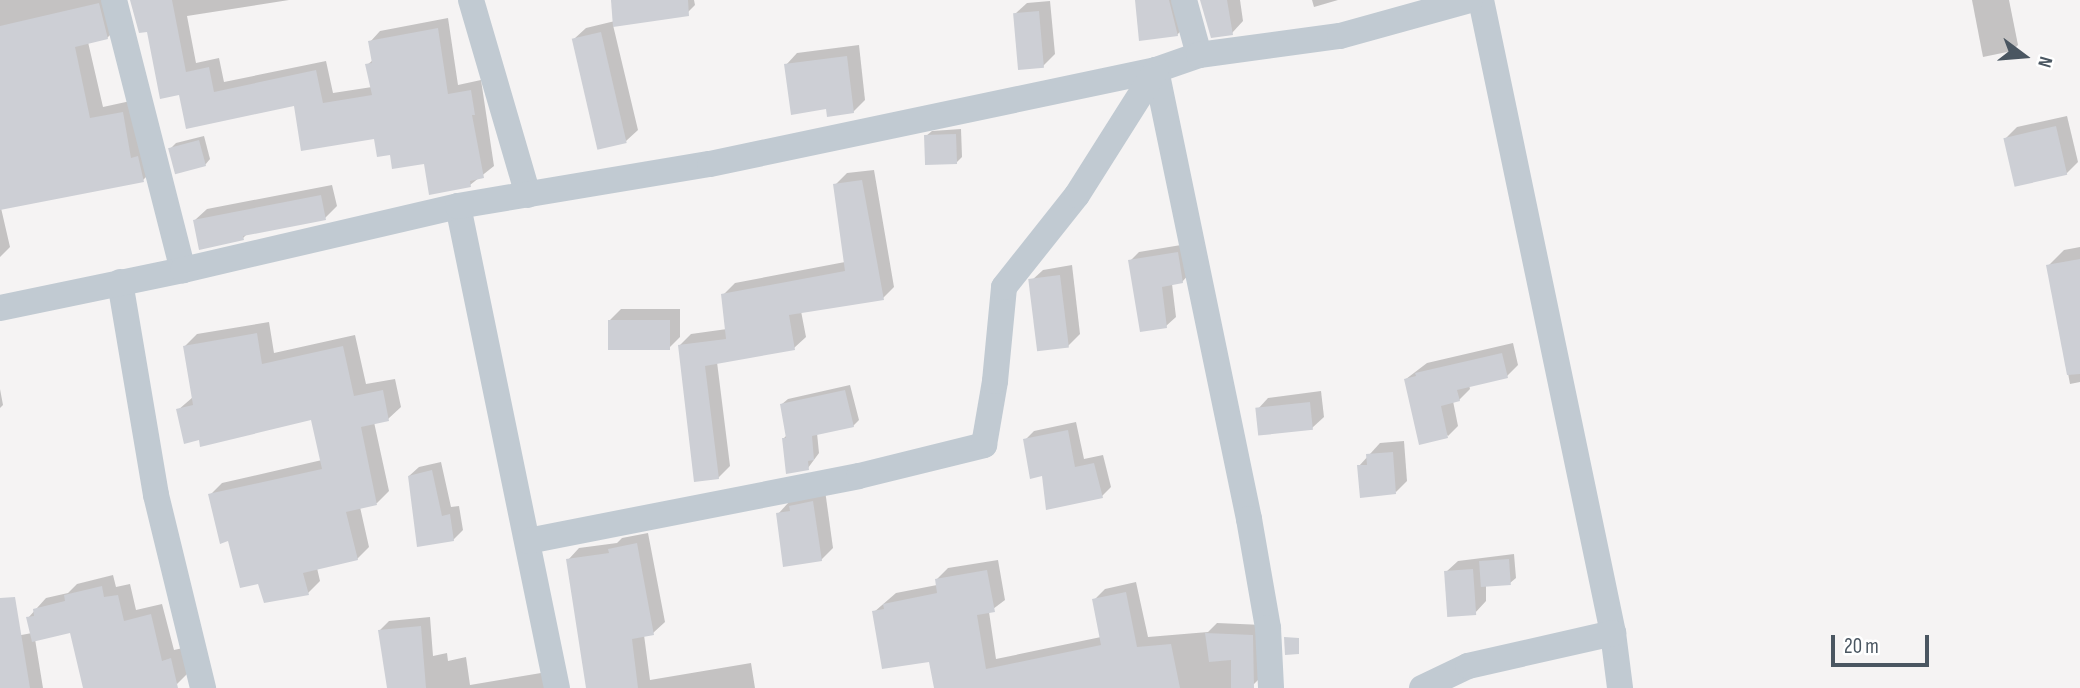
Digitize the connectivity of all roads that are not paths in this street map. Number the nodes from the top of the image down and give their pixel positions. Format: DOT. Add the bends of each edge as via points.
graph roads {
  1 [pos="114,0"];
  2 [pos="471,0"];
  3 [pos="1184,0"];
  4 [pos="1470,0"];
  5 [pos="1481,0"];
  6 [pos="1199,55"];
  7 [pos="1156,70"];
  8 [pos="528,195"];
  9 [pos="458,206"];
  10 [pos="183,270"];
  11 [pos="120,282"];
  12 [pos="0,308"];
  13 [pos="528,541"];
  14 [pos="1613,634"];
  15 [pos="203,688"];
  16 [pos="557,688"];
  17 [pos="1271,688"];
  18 [pos="1422,688"];
  19 [pos="1620,688"];
  1 -- 10 [label="street"];
  2 -- 8 [label="street"];
  3 -- 6 [label="street"];
  4 -- 6 [label="street" via="1340,36"];
  5 -- 14 [label="street"];
  6 -- 7 [label="street"];
  7 -- 8 [label="street" via="710,164"];
  7 -- 13 [label="street" via="1077,195 1004,286 984,445 859,476"];
  7 -- 17 [label="street" via="1249,519 1268,628"];
  8 -- 9 [label="street"];
  9 -- 10 [label="street"];
  9 -- 13 [label="street"];
  10 -- 11 [label="street"];
  11 -- 12 [label="street"];
  11 -- 15 [label="street" via="156,495"];
  13 -- 16 [label="street"];
  14 -- 18 [label="street" via="1468,666"];
  14 -- 19 [label="street"];
}
